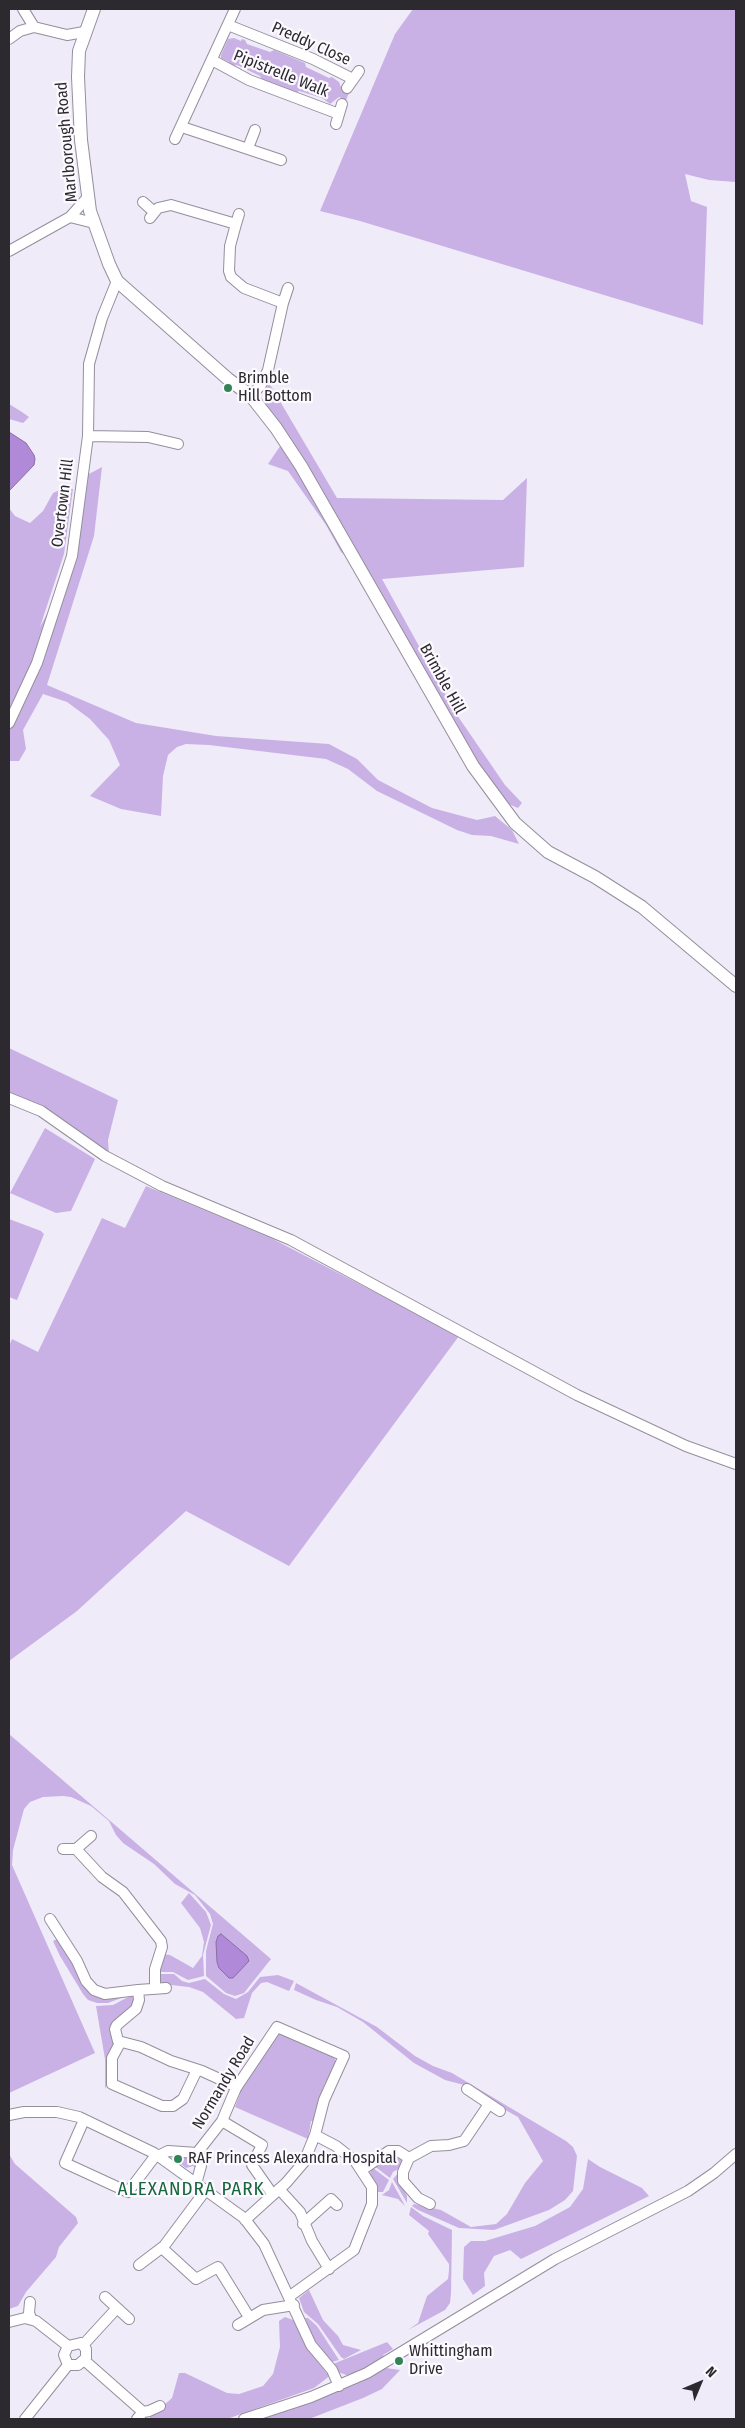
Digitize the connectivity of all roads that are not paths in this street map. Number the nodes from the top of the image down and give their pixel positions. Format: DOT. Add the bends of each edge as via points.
graph roads {
  1 [pos="23,9"];
  2 [pos="94,9"];
  3 [pos="235,9"];
  4 [pos="228,25"];
  5 [pos="34,27"];
  6 [pos="84,32"];
  7 [pos="67,35"];
  8 [pos="9,39"];
  9 [pos="79,51"];
  10 [pos="212,60"];
  11 [pos="347,88"];
  12 [pos="339,114"];
  13 [pos="182,127"];
  14 [pos="255,130"];
  15 [pos="175,139"];
  16 [pos="248,148"];
  17 [pos="281,160"];
  18 [pos="87,198"];
  19 [pos="143,202"];
  20 [pos="70,217"];
  21 [pos="94,223"];
  22 [pos="9,251"];
  23 [pos="117,281"];
  24 [pos="288,288"];
  25 [pos="283,303"];
  26 [pos="177,334"];
  27 [pos="251,396"];
  28 [pos="88,436"];
  29 [pos="178,444"];
  30 [pos="9,723"];
  31 [pos="736,986"];
  32 [pos="9,1098"];
  33 [pos="736,1464"];
  34 [pos="91,1836"];
  35 [pos="63,1849"];
  36 [pos="76,1849"];
  37 [pos="50,1919"];
  38 [pos="155,1988"];
  39 [pos="166,1988"];
  40 [pos="138,1990"];
  41 [pos="120,2043"];
  42 [pos="197,2070"];
  43 [pos="237,2087"];
  44 [pos="467,2090"];
  45 [pos="489,2104"];
  46 [pos="500,2111"];
  47 [pos="9,2115"];
  48 [pos="84,2120"];
  49 [pos="222,2121"];
  50 [pos="315,2135"];
  51 [pos="197,2153"];
  52 [pos="736,2154"];
  53 [pos="157,2155"];
  54 [pos="409,2158"];
  55 [pos="362,2170"];
  56 [pos="196,2184"];
  57 [pos="204,2191"];
  58 [pos="276,2192"];
  59 [pos="430,2204"];
  60 [pos="336,2205"];
  61 [pos="245,2220"];
  62 [pos="304,2224"];
  63 [pos="162,2248"];
  64 [pos="139,2265"];
  65 [pos="329,2269"];
  66 [pos="105,2297"];
  67 [pos="292,2301"];
  68 [pos="30,2302"];
  69 [pos="117,2308"];
  70 [pos="249,2317"];
  71 [pos="31,2318"];
  72 [pos="129,2319"];
  73 [pos="9,2322"];
  74 [pos="238,2325"];
  75 [pos="84,2344"];
  76 [pos="68,2346"];
  77 [pos="84,2360"];
  78 [pos="68,2365"];
  79 [pos="339,2386"];
  80 [pos="160,2406"];
  81 [pos="140,2415"];
  82 [pos="25,2419"];
  83 [pos="244,2419"];
  1 -- 5 [label="street"];
  2 -- 6 [label="main road, Marlborough Road"];
  3 -- 4 [label="street"];
  4 -- 10 [label="street"];
  4 -- 11 [label="street, Preddy Close" via="356,75"];
  5 -- 7 [label="street"];
  5 -- 8 [label="street"];
  6 -- 7 [label="street"];
  6 -- 9 [label="main road, Marlborough Road"];
  7 -- 9 [label="street"];
  9 -- 18 [label="main road, Marlborough Road" via="80,140"];
  10 -- 12 [label="street, Pipistrelle Walk" via="249,80"];
  10 -- 13 [label="street"];
  13 -- 15 [label="street"];
  13 -- 16 [label="street"];
  14 -- 16 [label="street"];
  16 -- 17 [label="street"];
  18 -- 20 [label="street"];
  18 -- 21 [label="main road, Marlborough Road"];
  19 -- 25 [label="street" via="152,215 163,206 177,205 237,219 230,246 231,277 244,288"];
  20 -- 21 [label="street"];
  20 -- 22 [label="street"];
  21 -- 23 [label="main road, Marlborough Road"];
  23 -- 26 [label="main road, Marlborough Road"];
  23 -- 28 [label="street, Overtown Hill" via="90,357"];
  24 -- 25 [label="street"];
  25 -- 27 [label="street" via="268,370"];
  26 -- 27 [label="main road, Brimble Hill"];
  27 -- 31 [label="main road, Brimble Hill" via="297,460 458,741 500,805 536,844 642,907"];
  28 -- 29 [label="street" via="148,436"];
  28 -- 30 [label="street, Overtown Hill" via="72,556 37,664"];
  32 -- 33 [label="street" via="41,1111 105,1156 162,1186 291,1240 577,1395 686,1446"];
  34 -- 36 [label="street"];
  35 -- 36 [label="street"];
  36 -- 38 [label="street" via="102,1877 124,1892 161,1941"];
  37 -- 40 [label="street" via="86,1982 94,1990 102,1994"];
  38 -- 39 [label="street"];
  38 -- 40 [label="street"];
  40 -- 41 [label="street" via="140,2000 136,2010 120,2020 115,2029"];
  41 -- 42 [label="street" via="136,2045"];
  41 -- 42 [label="street" via="112,2058 110,2088 173,2106 187,2093"];
  42 -- 43 [label="street"];
  43 -- 49 [label="street, Normandy Road"];
  43 -- 50 [label="street, Normandy Road" via="276,2027 344,2056 324,2100"];
  44 -- 45 [label="street"];
  45 -- 46 [label="street"];
  45 -- 54 [label="street" via="464,2141 431,2146"];
  47 -- 48 [label="street" via="57,2112"];
  48 -- 53 [label="street"];
  48 -- 53 [label="street" via="63,2168 128,2192"];
  49 -- 51 [label="street, Normandy Road"];
  49 -- 58 [label="street" via="262,2145 252,2165"];
  50 -- 55 [label="street" via="343,2150"];
  50 -- 58 [label="street, Normandy Road" via="300,2168"];
  51 -- 53 [label="street, Normandy Road" via="170,2151"];
  51 -- 56 [label="street, Normandy Road" via="201,2171"];
  52 -- 79 [label="street" via="688,2191 555,2259 367,2373"];
  53 -- 56 [label="street"];
  54 -- 55 [label="street" via="398,2151 389,2151"];
  54 -- 59 [label="street" via="402,2181 418,2198"];
  55 -- 65 [label="street" via="372,2186 372,2204 354,2250"];
  56 -- 57 [label="street"];
  57 -- 61 [label="street"];
  57 -- 63 [label="street"];
  58 -- 61 [label="street, Normandy Road"];
  58 -- 62 [label="street" via="300,2212"];
  60 -- 62 [label="street" via="331,2199"];
  61 -- 67 [label="street" via="264,2244"];
  62 -- 65 [label="street"];
  63 -- 64 [label="street"];
  63 -- 70 [label="street" via="196,2279 218,2267"];
  65 -- 67 [label="street"];
  66 -- 69 [label="street"];
  67 -- 70 [label="street"];
  67 -- 79 [label="street" via="311,2345 332,2370"];
  68 -- 71 [label="street"];
  69 -- 72 [label="street"];
  69 -- 75 [label="street"];
  70 -- 74 [label="street"];
  71 -- 73 [label="street"];
  71 -- 76 [label="street"];
  75 -- 76 [label="street"];
  75 -- 77 [label="street" via="87,2354"];
  76 -- 78 [label="street" via="64,2355"];
  77 -- 78 [label="street" via="78,2365"];
  77 -- 81 [label="street"];
  78 -- 82 [label="street"];
  79 -- 83 [label="street"];
  80 -- 81 [label="street"];
}
